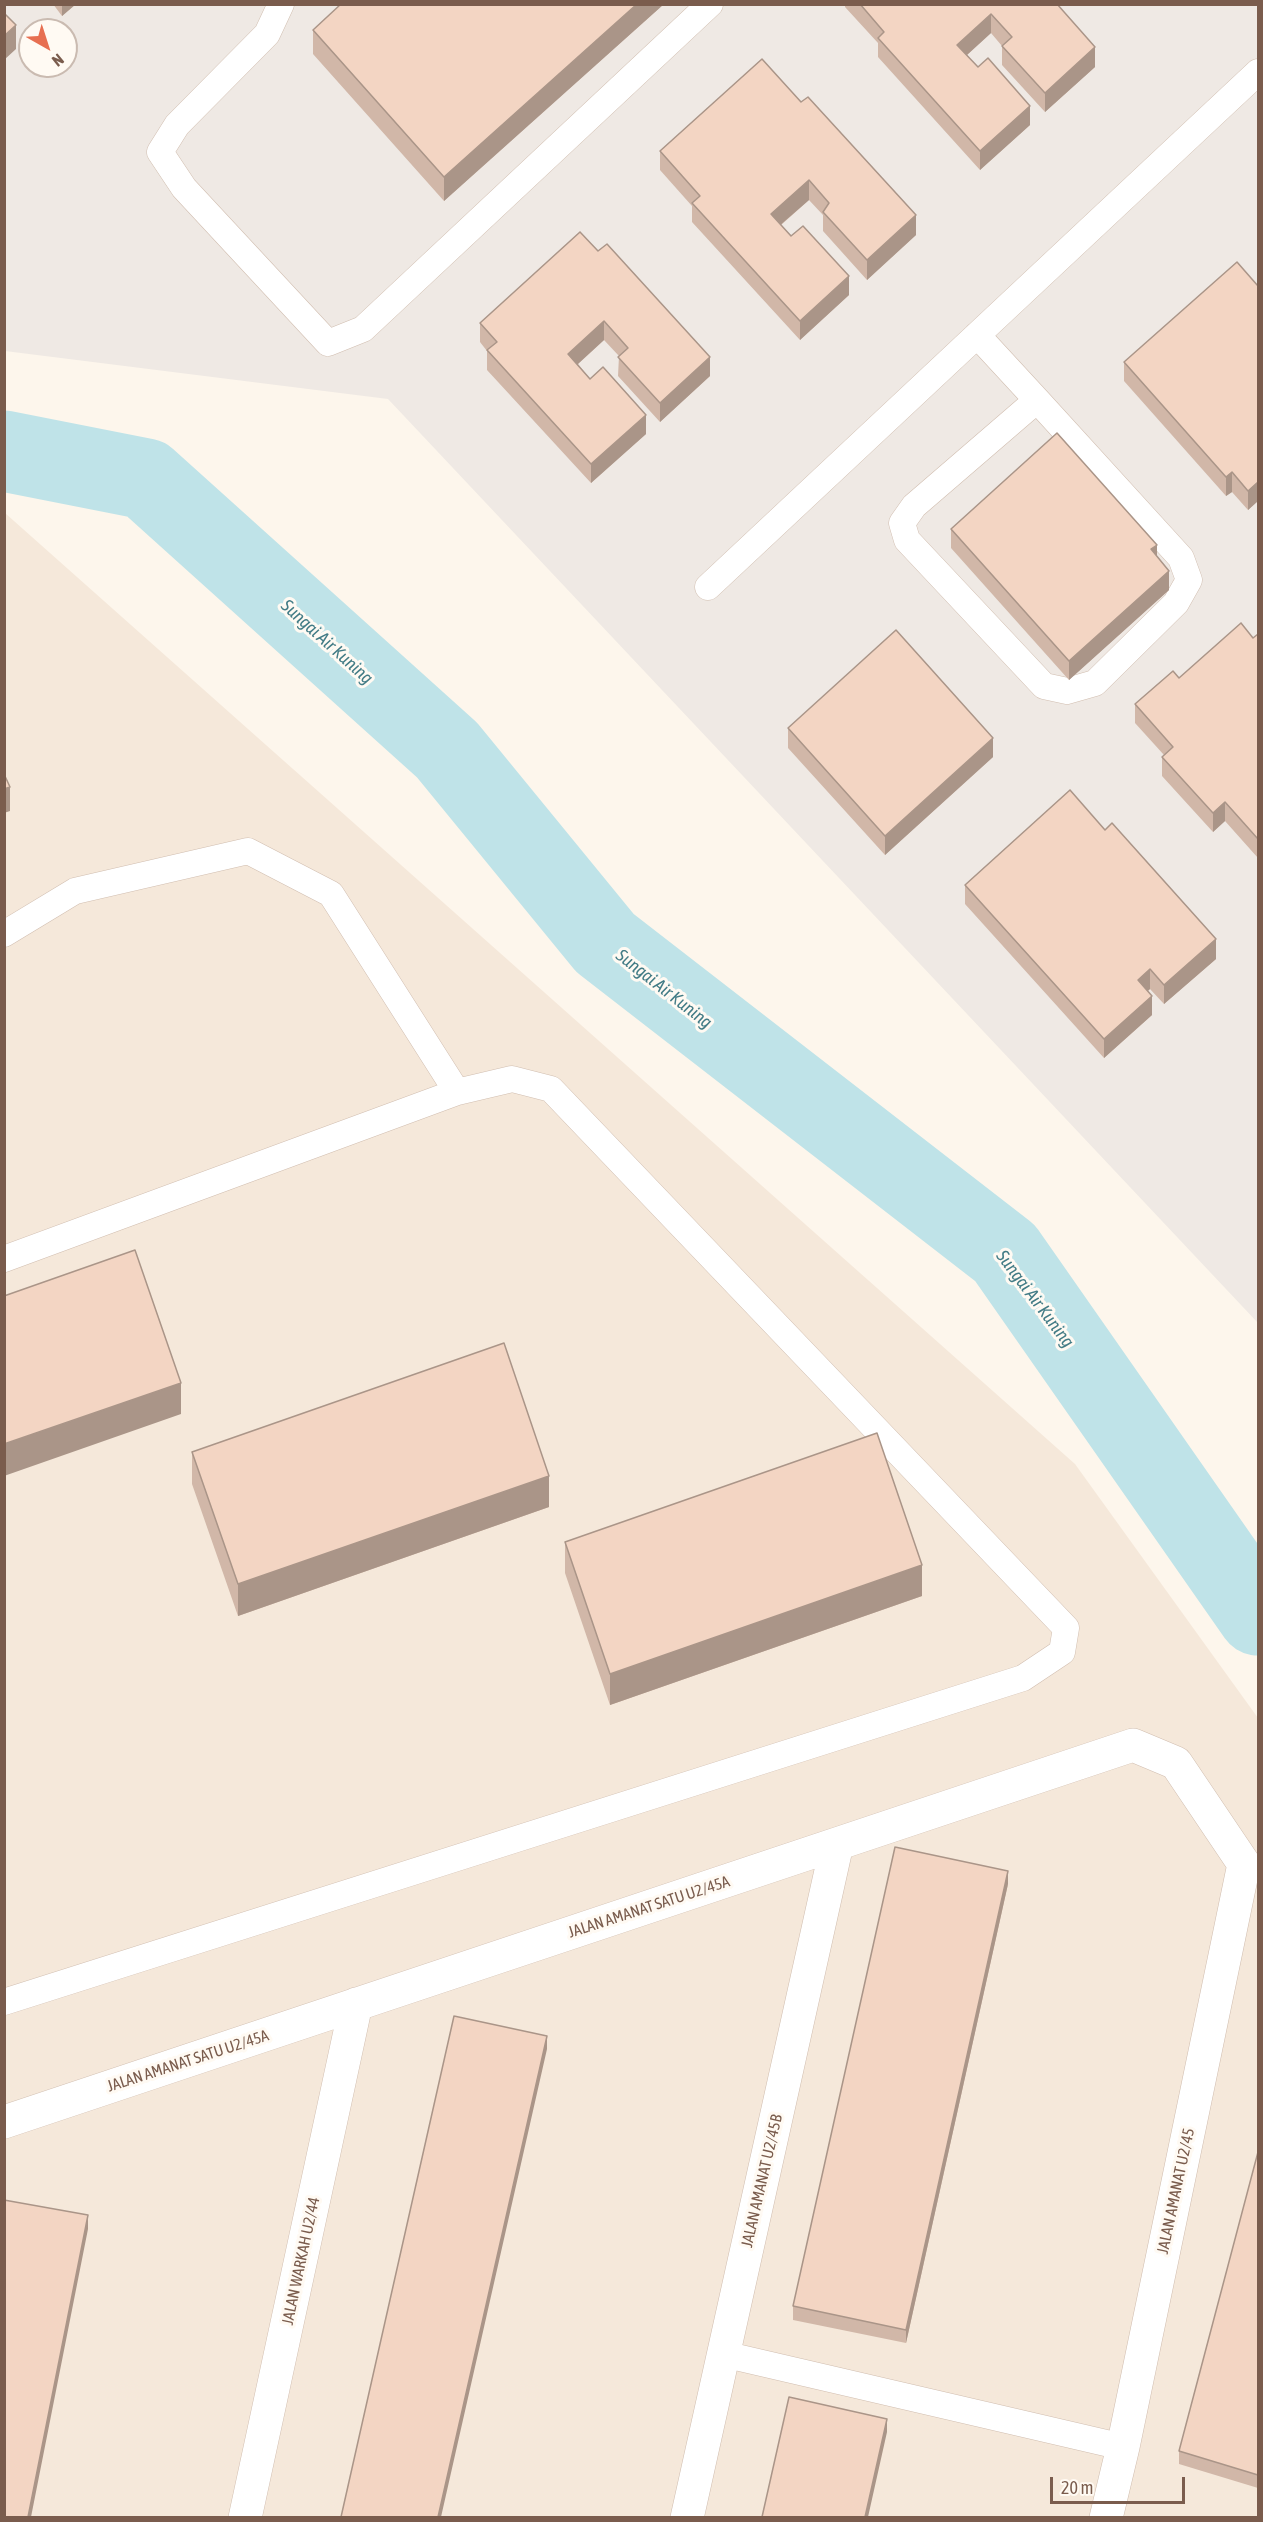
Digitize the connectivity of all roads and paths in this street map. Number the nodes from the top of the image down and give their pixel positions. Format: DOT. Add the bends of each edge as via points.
graph roads {
  1 [pos="281,4"];
  2 [pos="710,4"];
  3 [pos="1258,72"];
  4 [pos="977,335"];
  5 [pos="1036,400"];
  6 [pos="708,587"];
  7 [pos="4,934"];
  8 [pos="457,1092"];
  9 [pos="4,1259"];
  10 [pos="837,1844"];
  11 [pos="1251,1865"];
  12 [pos="4,2002"];
  13 [pos="356,2004"];
  14 [pos="4,2122"];
  15 [pos="723,2354"];
  16 [pos="1123,2447"];
  17 [pos="245,2517"];
  18 [pos="687,2517"];
  19 [pos="1106,2517"];
  1 -- 2 [label="lane" via="267,34 177,125 160,152 184,188 328,343 363,329"];
  3 -- 4 [label="lane"];
  4 -- 5 [label="lane"];
  4 -- 6 [label="lane"];
  5 -- 5 [label="lane" via="914,506 902,523 907,540 1044,686 1068,691 1095,682 1176,603 1189,580 1181,558"];
  7 -- 8 [label="lane" via="75,891 248,852 331,894"];
  8 -- 9 [label="lane"];
  8 -- 12 [label="lane" via="512,1079 551,1089 1066,1628 1062,1652 1023,1678"];
  10 -- 11 [label="street, JALAN AMANAT SATU U2/45A" via="1133,1745 1176,1763"];
  10 -- 13 [label="street, JALAN AMANAT SATU U2/45A"];
  10 -- 15 [label="street, JALAN AMANAT U2/45B"];
  11 -- 16 [label="street, JALAN AMANAT U2/45"];
  13 -- 14 [label="street, JALAN AMANAT SATU U2/45A"];
  13 -- 17 [label="street, JALAN WARKAH U2/44"];
  15 -- 16 [label="lane"];
  15 -- 18 [label="street, JALAN AMANAT U2/45B"];
  16 -- 19 [label="street, JALAN AMANAT U2/45"];
}
